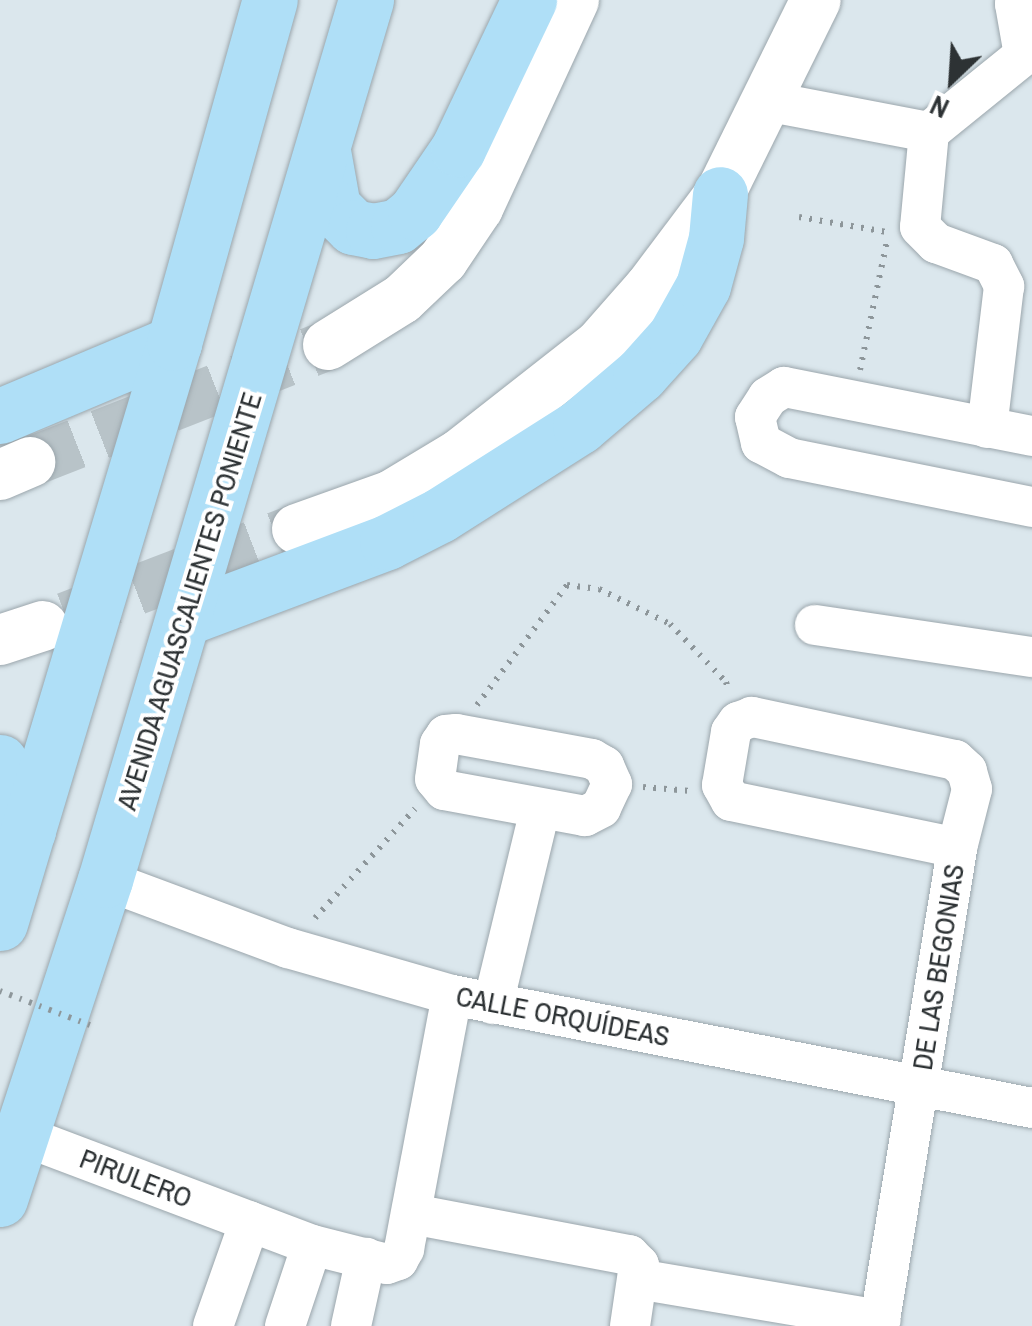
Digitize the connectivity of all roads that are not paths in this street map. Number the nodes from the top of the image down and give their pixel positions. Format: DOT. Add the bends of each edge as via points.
graph roads {
  1 [pos="270,0"];
  2 [pos="366,0"];
  3 [pos="528,0"];
  4 [pos="574,0"];
  5 [pos="816,0"];
  6 [pos="1018,2"];
  7 [pos="766,102"];
  8 [pos="930,132"];
  9 [pos="322,151"];
  10 [pos="720,194"];
  11 [pos="174,342"];
  12 [pos="328,345"];
  13 [pos="0,416"];
  14 [pos="987,428"];
  15 [pos="1032,436"];
  16 [pos="1032,507"];
  17 [pos="297,529"];
  18 [pos="185,618"];
  19 [pos="815,625"];
  20 [pos="1032,657"];
  21 [pos="0,762"];
  22 [pos="540,810"];
  23 [pos="28,830"];
  24 [pos="957,848"];
  25 [pos="105,880"];
  26 [pos="0,923"];
  27 [pos="452,994"];
  28 [pos="493,1004"];
  29 [pos="920,1086"];
  30 [pos="1032,1108"];
  31 [pos="21,1136"];
  32 [pos="0,1198"];
  33 [pos="412,1214"];
  34 [pos="250,1221"];
  35 [pos="312,1245"];
  36 [pos="366,1258"];
  37 [pos="638,1279"];
  38 [pos="880,1323"];
  39 [pos="213,1326"];
  40 [pos="285,1326"];
  41 [pos="351,1326"];
  42 [pos="630,1326"];
  1 -- 11 [label="main road"];
  2 -- 9 [label="main road, AVENIDA AGUASCALIENTES PONIENTE"];
  3 -- 9 [label="main road" via="458,149 398,226 353,227 333,207"];
  4 -- 12 [label="street" via="478,208 443,260 402,299"];
  5 -- 7 [label="street"];
  6 -- 8 [label="street" via="1024,55"];
  7 -- 8 [label="street"];
  7 -- 10 [label="street"];
  8 -- 14 [label="street" via="920,227 907,235 993,264 1002,273"];
  9 -- 18 [label="main road, AVENIDA AGUASCALIENTES PONIENTE"];
  10 -- 17 [label="street" via="599,345 538,396 392,495"];
  10 -- 18 [label="main road" via="703,286 676,336 580,426 387,542"];
  11 -- 13 [label="main road"];
  11 -- 23 [label="main road"];
  14 -- 15 [label="street"];
  14 -- 16 [label="street" via="784,387 756,417 761,443 789,458"];
  18 -- 25 [label="main road, AVENIDA AGUASCALIENTES PONIENTE"];
  19 -- 20 [label="street"];
  21 -- 23 [label="main road"];
  22 -- 22 [label="street" via="585,816 602,808 612,784 604,766 446,735 436,786"];
  22 -- 28 [label="street"];
  23 -- 26 [label="main road"];
  24 -- 24 [label="street, DE LAS BEGONIAS" via="731,801 724,794 730,732 752,717 955,760 972,789"];
  24 -- 29 [label="street, DE LAS BEGONIAS"];
  25 -- 27 [label="street, CALLE ORQUÍDEAS" via="288,948"];
  25 -- 31 [label="main road, AVENIDA AGUASCALIENTES PONIENTE"];
  27 -- 28 [label="street, CALLE ORQUÍDEAS"];
  27 -- 33 [label="street"];
  28 -- 29 [label="street, CALLE ORQUÍDEAS"];
  29 -- 30 [label="street, CALLE ORQUÍDEAS"];
  29 -- 38 [label="street, DE LAS BEGONIAS"];
  31 -- 32 [label="main road, AVENIDA AGUASCALIENTES PONIENTE"];
  31 -- 34 [label="street, PIRULERO"];
  33 -- 36 [label="street" via="398,1260"];
  33 -- 37 [label="street" via="629,1255 640,1264"];
  34 -- 35 [label="street, PIRULERO"];
  34 -- 39 [label="street"];
  35 -- 36 [label="street, PIRULERO"];
  35 -- 40 [label="street"];
  36 -- 41 [label="street"];
  37 -- 38 [label="street"];
  37 -- 42 [label="street"];
}
